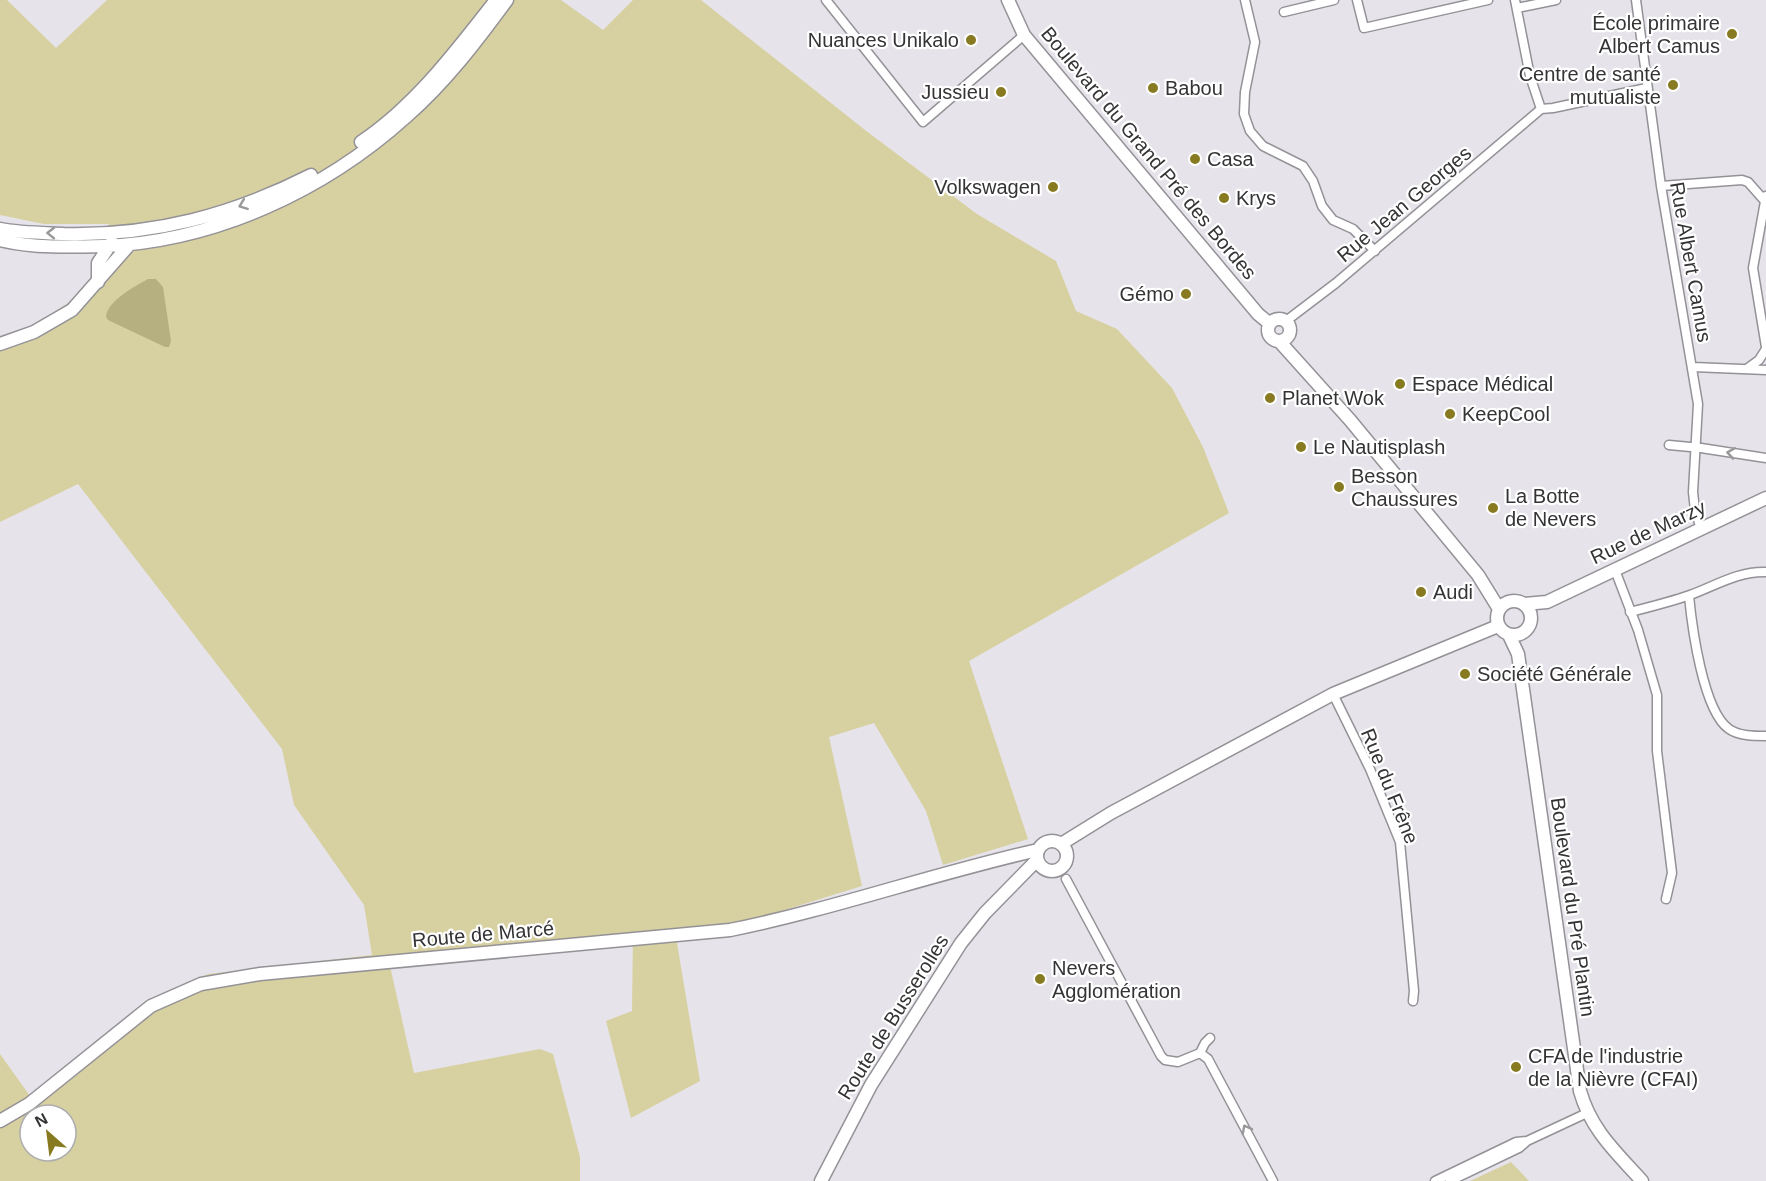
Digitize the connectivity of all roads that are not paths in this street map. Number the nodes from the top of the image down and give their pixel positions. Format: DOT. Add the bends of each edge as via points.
graph roads {
  1 [pos="496,0"];
  2 [pos="507,0"];
  3 [pos="825,0"];
  4 [pos="1008,0"];
  5 [pos="1245,0"];
  6 [pos="1334,0"];
  7 [pos="1357,0"];
  8 [pos="1488,0"];
  9 [pos="1556,0"];
  10 [pos="1636,0"];
  11 [pos="1454,4"];
  12 [pos="1516,4"];
  13 [pos="1284,12"];
  14 [pos="1024,35"];
  15 [pos="1647,88"];
  16 [pos="1541,109"];
  17 [pos="1661,186"];
  18 [pos="1765,198"];
  19 [pos="194,221"];
  20 [pos="0,229"];
  21 [pos="94,234"];
  22 [pos="0,240"];
  23 [pos="130,244"];
  24 [pos="108,246"];
  25 [pos="82,247"];
  26 [pos="1375,250"];
  27 [pos="117,259"];
  28 [pos="98,263"];
  29 [pos="98,282"];
  30 [pos="1286,321"];
  31 [pos="1270,324"];
  32 [pos="1284,338"];
  33 [pos="0,344"];
  34 [pos="1766,345"];
  35 [pos="1693,368"];
  36 [pos="1748,368"];
  37 [pos="1766,370"];
  38 [pos="1669,445"];
  39 [pos="1696,447"];
  40 [pos="1766,458"];
  41 [pos="1766,498"];
  42 [pos="1701,529"];
  43 [pos="1615,570"];
  44 [pos="1766,572"];
  45 [pos="1478,575"];
  46 [pos="1689,596"];
  47 [pos="1510,601"];
  48 [pos="1547,602"];
  49 [pos="1524,604"];
  50 [pos="1498,609"];
  51 [pos="1630,612"];
  52 [pos="1531,617"];
  53 [pos="1498,626"];
  54 [pos="1524,632"];
  55 [pos="1509,635"];
  56 [pos="1518,654"];
  57 [pos="1333,694"];
  58 [pos="1766,736"];
  59 [pos="1008,858"];
  60 [pos="1039,859"];
  61 [pos="1063,863"];
  62 [pos="1002,896"];
  63 [pos="1666,899"];
  64 [pos="1413,1001"];
  65 [pos="1210,1038"];
  66 [pos="1200,1053"];
  67 [pos="1587,1113"];
  68 [pos="0,1121"];
  69 [pos="1527,1141"];
  70 [pos="821,1181"];
  71 [pos="1273,1181"];
  72 [pos="1435,1181"];
  73 [pos="1450,1181"];
  74 [pos="1642,1181"];
  1 -- 19 [label="main road, one-way" via="423,88 366,139 318,171 273,194"];
  2 -- 23 [label="main road" via="424,99 382,136 324,177 235,220"];
  3 -- 14 [label="street" via="923,122"];
  4 -- 14 [label="main road, Boulevard du Grand Pré des Bordes"];
  5 -- 26 [label="street" via="1255,42 1244,103 1250,131 1263,146 1302,166 1333,220 1353,229"];
  6 -- 13 [label="street"];
  7 -- 11 [label="street" via="1364,28"];
  8 -- 11 [label="street"];
  9 -- 12 [label="street"];
  10 -- 15 [label="street, Rue Albert Camus"];
  12 -- 16 [label="street" via="1530,76"];
  14 -- 31 [label="main road, Boulevard du Grand Pré des Bordes"];
  15 -- 16 [label="street"];
  15 -- 17 [label="street, Rue Albert Camus"];
  16 -- 26 [label="street, Rue Jean Georges"];
  17 -- 18 [label="street" via="1742,180"];
  17 -- 35 [label="street, Rue Albert Camus"];
  18 -- 34 [label="street" via="1753,268"];
  19 -- 21 [label="main road"];
  19 -- 24 [label="main road" via="156,234 114,239"];
  21 -- 20 [label="main road, one-way"];
  21 -- 24 [label="main road"];
  22 -- 25 [label="main road"];
  23 -- 24 [label="main road"];
  23 -- 27 [label="main road"];
  24 -- 25 [label="main road"];
  24 -- 27 [label="main road"];
  24 -- 28 [label="main road"];
  25 -- 28 [label="main road"];
  26 -- 30 [label="street, Rue Jean Georges"];
  27 -- 29 [label="main road"];
  28 -- 29 [label="main road"];
  29 -- 33 [label="main road" via="72,309 34,332"];
  30 -- 31 [label="main road" via="1280,319"];
  30 -- 32 [label="main road" via="1290,327"];
  31 -- 32 [label="main road" via="1273,339"];
  32 -- 45 [label="main road" via="1293,354"];
  34 -- 36 [label="street" via="1759,360"];
  35 -- 36 [label="street"];
  35 -- 39 [label="street, Rue Albert Camus" via="1698,404"];
  36 -- 37 [label="street"];
  38 -- 39 [label="street"];
  40 -- 39 [label="street, one-way"];
  39 -- 42 [label="street, Rue Albert Camus" via="1693,492"];
  41 -- 42 [label="main road, Rue de Marzy"];
  42 -- 43 [label="main road, Rue de Marzy"];
  43 -- 48 [label="main road, Rue de Marzy"];
  43 -- 51 [label="street"];
  44 -- 46 [label="street" via="1735,576"];
  45 -- 47 [label="main road"];
  45 -- 50 [label="main road"];
  46 -- 51 [label="street"];
  46 -- 58 [label="street" via="1692,629 1716,715 1730,729"];
  47 -- 49 [label="main road"];
  47 -- 50 [label="main road"];
  48 -- 49 [label="main road, Rue de Marzy"];
  48 -- 52 [label="main road, Rue de Marzy"];
  49 -- 52 [label="main road"];
  50 -- 53 [label="main road"];
  51 -- 63 [label="street" via="1657,695 1658,751 1672,873"];
  52 -- 54 [label="main road"];
  53 -- 55 [label="main road"];
  53 -- 57 [label="main road"];
  54 -- 55 [label="main road"];
  54 -- 56 [label="main road, Boulevard du Pré Plantin"];
  55 -- 56 [label="main road, Boulevard du Pré Plantin"];
  56 -- 67 [label="main road, Boulevard du Pré Plantin" via="1575,1060"];
  57 -- 61 [label="main road" via="1120,808 1072,846"];
  57 -- 64 [label="street, Rue du Frêne" via="1400,842"];
  59 -- 60 [label="main road, Route de Marcé"];
  59 -- 62 [label="main road" via="1015,866 1014,873"];
  59 -- 68 [label="main road, Route de Marcé" via="730,930 260,974 201,984 151,1006 29,1104"];
  60 -- 61 [label="main road"];
  60 -- 61 [label="main road, Route de Marcé" via="1048,842"];
  60 -- 62 [label="main road, Route de Busserolles"];
  61 -- 66 [label="street" via="1165,1060 1178,1062"];
  62 -- 70 [label="main road, Route de Busserolles" via="961,943 914,1017 871,1085"];
  65 -- 66 [label="street"];
  71 -- 66 [label="street, one-way" via="1208,1059"];
  67 -- 69 [label="street"];
  67 -- 74 [label="main road, Boulevard du Pré Plantin"];
  69 -- 72 [label="street" via="1516,1142"];
  69 -- 73 [label="street"];
}
